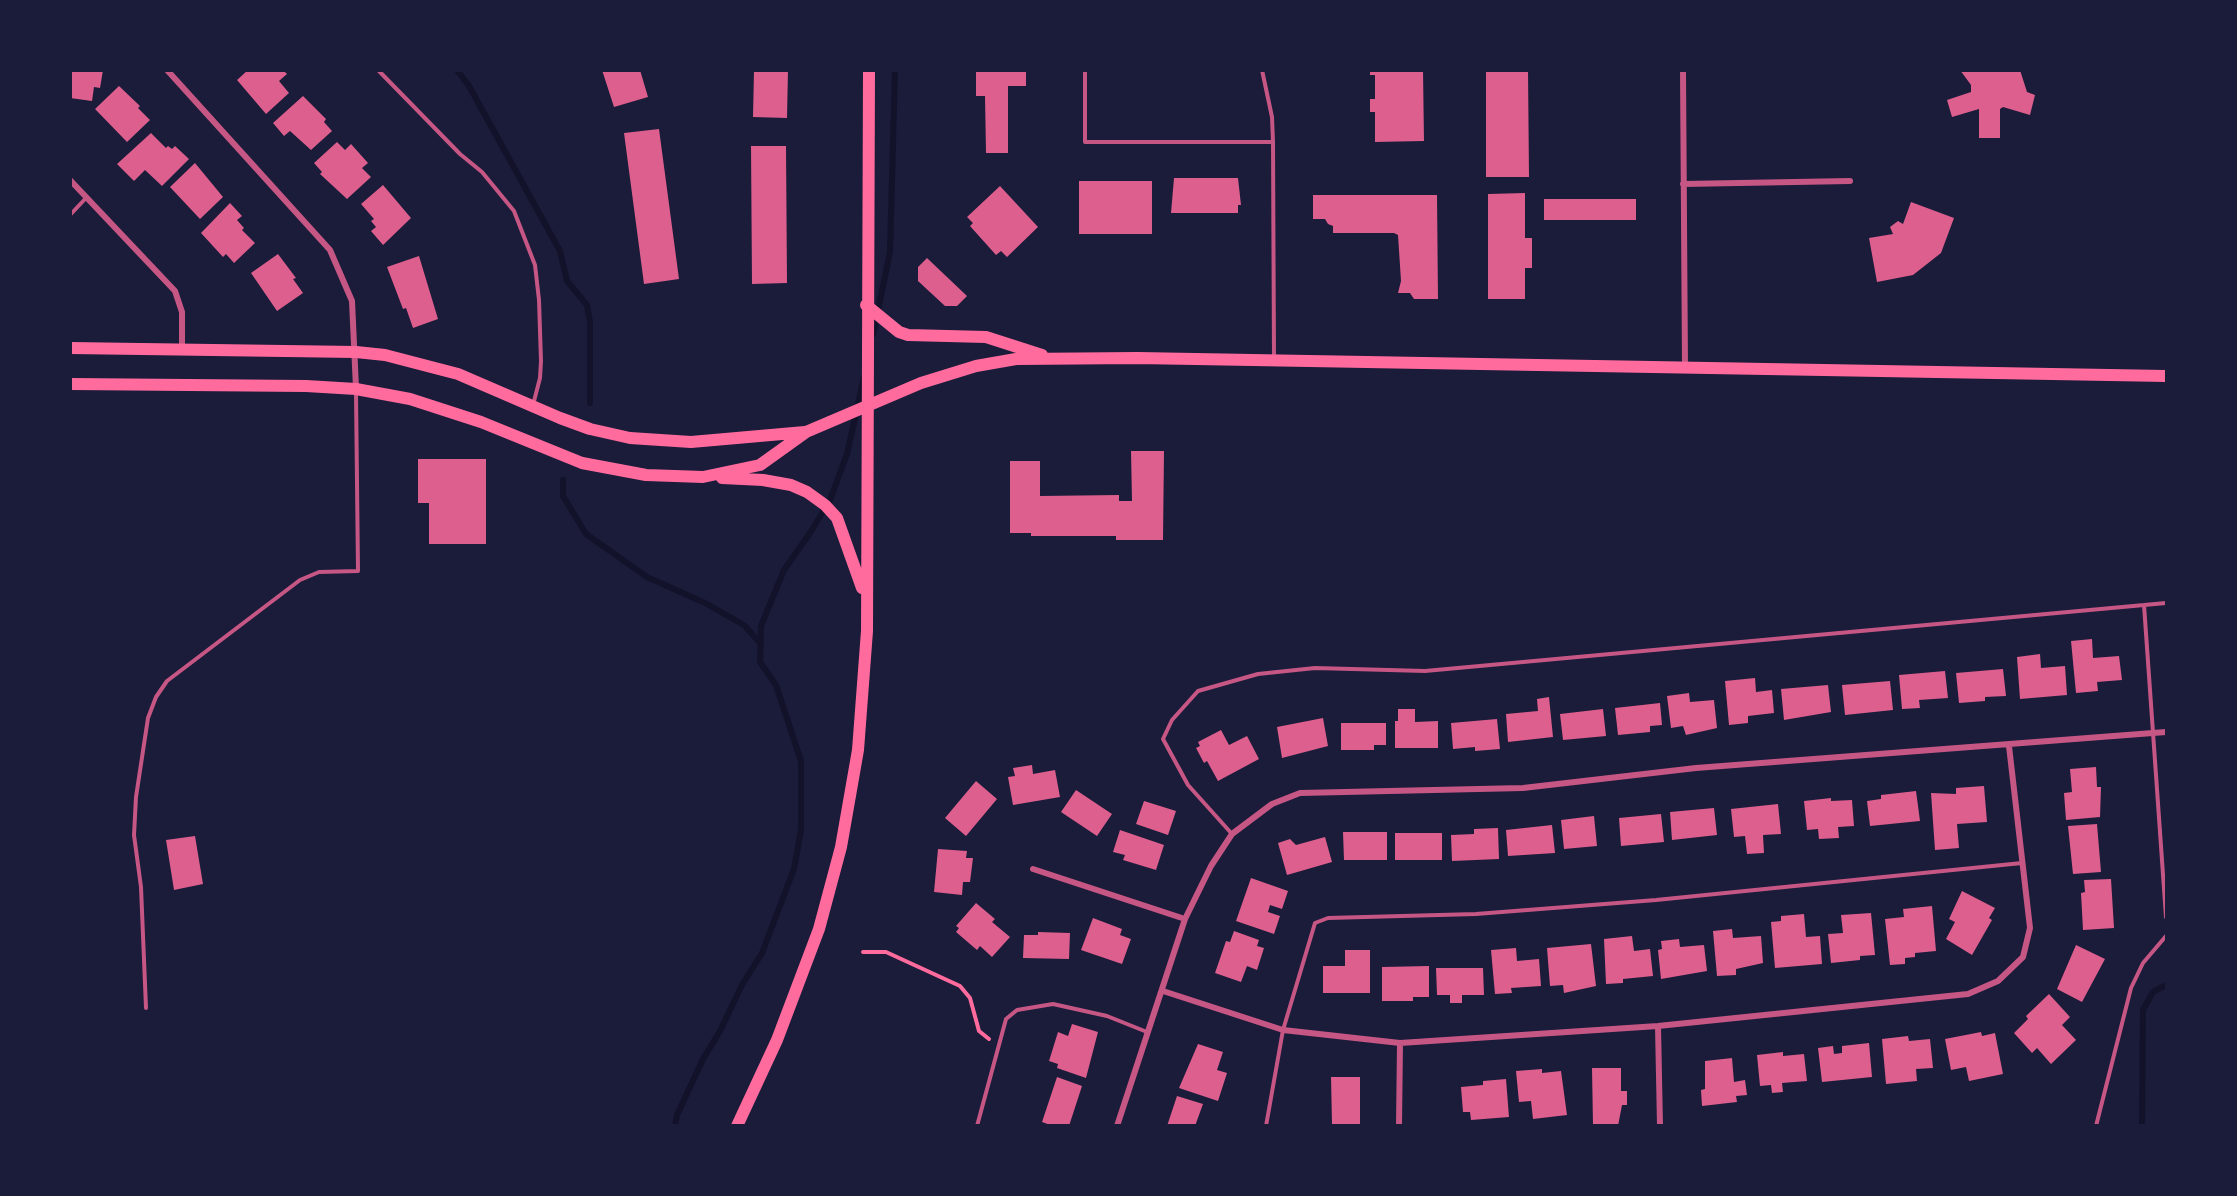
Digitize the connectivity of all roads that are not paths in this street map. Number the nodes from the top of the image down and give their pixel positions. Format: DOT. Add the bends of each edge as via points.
graph roads {
  1 [pos="167,70"];
  2 [pos="378,70"];
  3 [pos="869,70"];
  4 [pos="1085,70"];
  5 [pos="1262,70"];
  6 [pos="1683,70"];
  7 [pos="1273,142"];
  8 [pos="70,180"];
  9 [pos="1850,181"];
  10 [pos="1683,184"];
  11 [pos="87,197"];
  12 [pos="70,215"];
  13 [pos="866,305"];
  14 [pos="70,348"];
  15 [pos="182,350"];
  16 [pos="356,352"];
  17 [pos="1052,358"];
  18 [pos="1274,361"];
  19 [pos="1685,369"];
  20 [pos="2166,376"];
  21 [pos="70,384"];
  22 [pos="356,389"];
  23 [pos="532,406"];
  24 [pos="867,406"];
  25 [pos="806,432"];
  26 [pos="703,477"];
  27 [pos="865,597"];
  28 [pos="2166,603"];
  29 [pos="2144,605"];
  30 [pos="2166,732"];
  31 [pos="2153,733"];
  32 [pos="2009,746"];
  33 [pos="1232,834"];
  34 [pos="2023,863"];
  35 [pos="1033,868"];
  36 [pos="2166,916"];
  37 [pos="1185,919"];
  38 [pos="2166,936"];
  39 [pos="1163,991"];
  40 [pos="146,1008"];
  41 [pos="1658,1026"];
  42 [pos="1283,1030"];
  43 [pos="1149,1032"];
  44 [pos="1400,1043"];
  45 [pos="737,1125"];
  46 [pos="977,1125"];
  47 [pos="1117,1125"];
  48 [pos="1266,1125"];
  49 [pos="1399,1125"];
  50 [pos="1660,1125"];
  51 [pos="2096,1125"];
  1 -- 16 [label="street" via="330,250 352,301"];
  2 -- 23 [label="lane" via="499,190 514,211 535,265 539,300 540,378"];
  3 -- 13 [label="main road"];
  4 -- 7 [label="lane" via="1085,142"];
  5 -- 7 [label="lane"];
  6 -- 10 [label="street"];
  7 -- 18 [label="lane"];
  8 -- 11 [label="street"];
  9 -- 10 [label="street"];
  10 -- 19 [label="street"];
  11 -- 12 [label="lane"];
  11 -- 15 [label="street" via="175,291 182,312"];
  13 -- 17 [label="main road" via="908,335 986,337"];
  13 -- 24 [label="main road"];
  14 -- 15 [label="main road"];
  15 -- 16 [label="main road"];
  16 -- 22 [label="street"];
  16 -- 23 [label="main road" via="458,374"];
  17 -- 18 [label="main road"];
  17 -- 24 [label="main road" via="976,366"];
  18 -- 19 [label="main road"];
  19 -- 20 [label="main road"];
  21 -- 22 [label="main road"];
  22 -- 26 [label="main road" via="420,402 582,463 646,475"];
  22 -- 40 [label="lane" via="357,571 319,572 300,580 167,681 148,718 134,835 141,887"];
  23 -- 25 [label="main road" via="590,429 651,441 691,442"];
  24 -- 25 [label="main road"];
  24 -- 27 [label="main road"];
  25 -- 26 [label="main road" via="760,465"];
  26 -- 27 [label="main road" via="791,485 816,498 837,518"];
  27 -- 45 [label="main road" via="865,666 858,750 831,887 801,982"];
  28 -- 29 [label="lane"];
  29 -- 31 [label="lane"];
  29 -- 33 [label="lane" via="1425,671 1315,668 1258,674 1198,691 1172,720 1163,740 1188,785"];
  30 -- 31 [label="street"];
  31 -- 32 [label="street"];
  31 -- 36 [label="lane"];
  32 -- 33 [label="street" via="1696,768 1523,788 1300,793 1272,804"];
  32 -- 34 [label="street"];
  33 -- 37 [label="street"];
  34 -- 41 [label="street" via="2030,928 2023,957 1998,981 1968,994"];
  34 -- 42 [label="lane" via="1656,900 1476,914 1328,918 1315,923"];
  35 -- 37 [label="street"];
  37 -- 39 [label="street"];
  38 -- 51 [label="lane" via="2143,963 2131,988"];
  39 -- 42 [label="street"];
  39 -- 43 [label="street"];
  41 -- 44 [label="street"];
  41 -- 50 [label="street"];
  42 -- 44 [label="street"];
  42 -- 48 [label="lane"];
  43 -- 46 [label="lane" via="1072,1007 1044,1004 1017,1010 1006,1019"];
  43 -- 47 [label="street"];
  44 -- 49 [label="street"];
}
